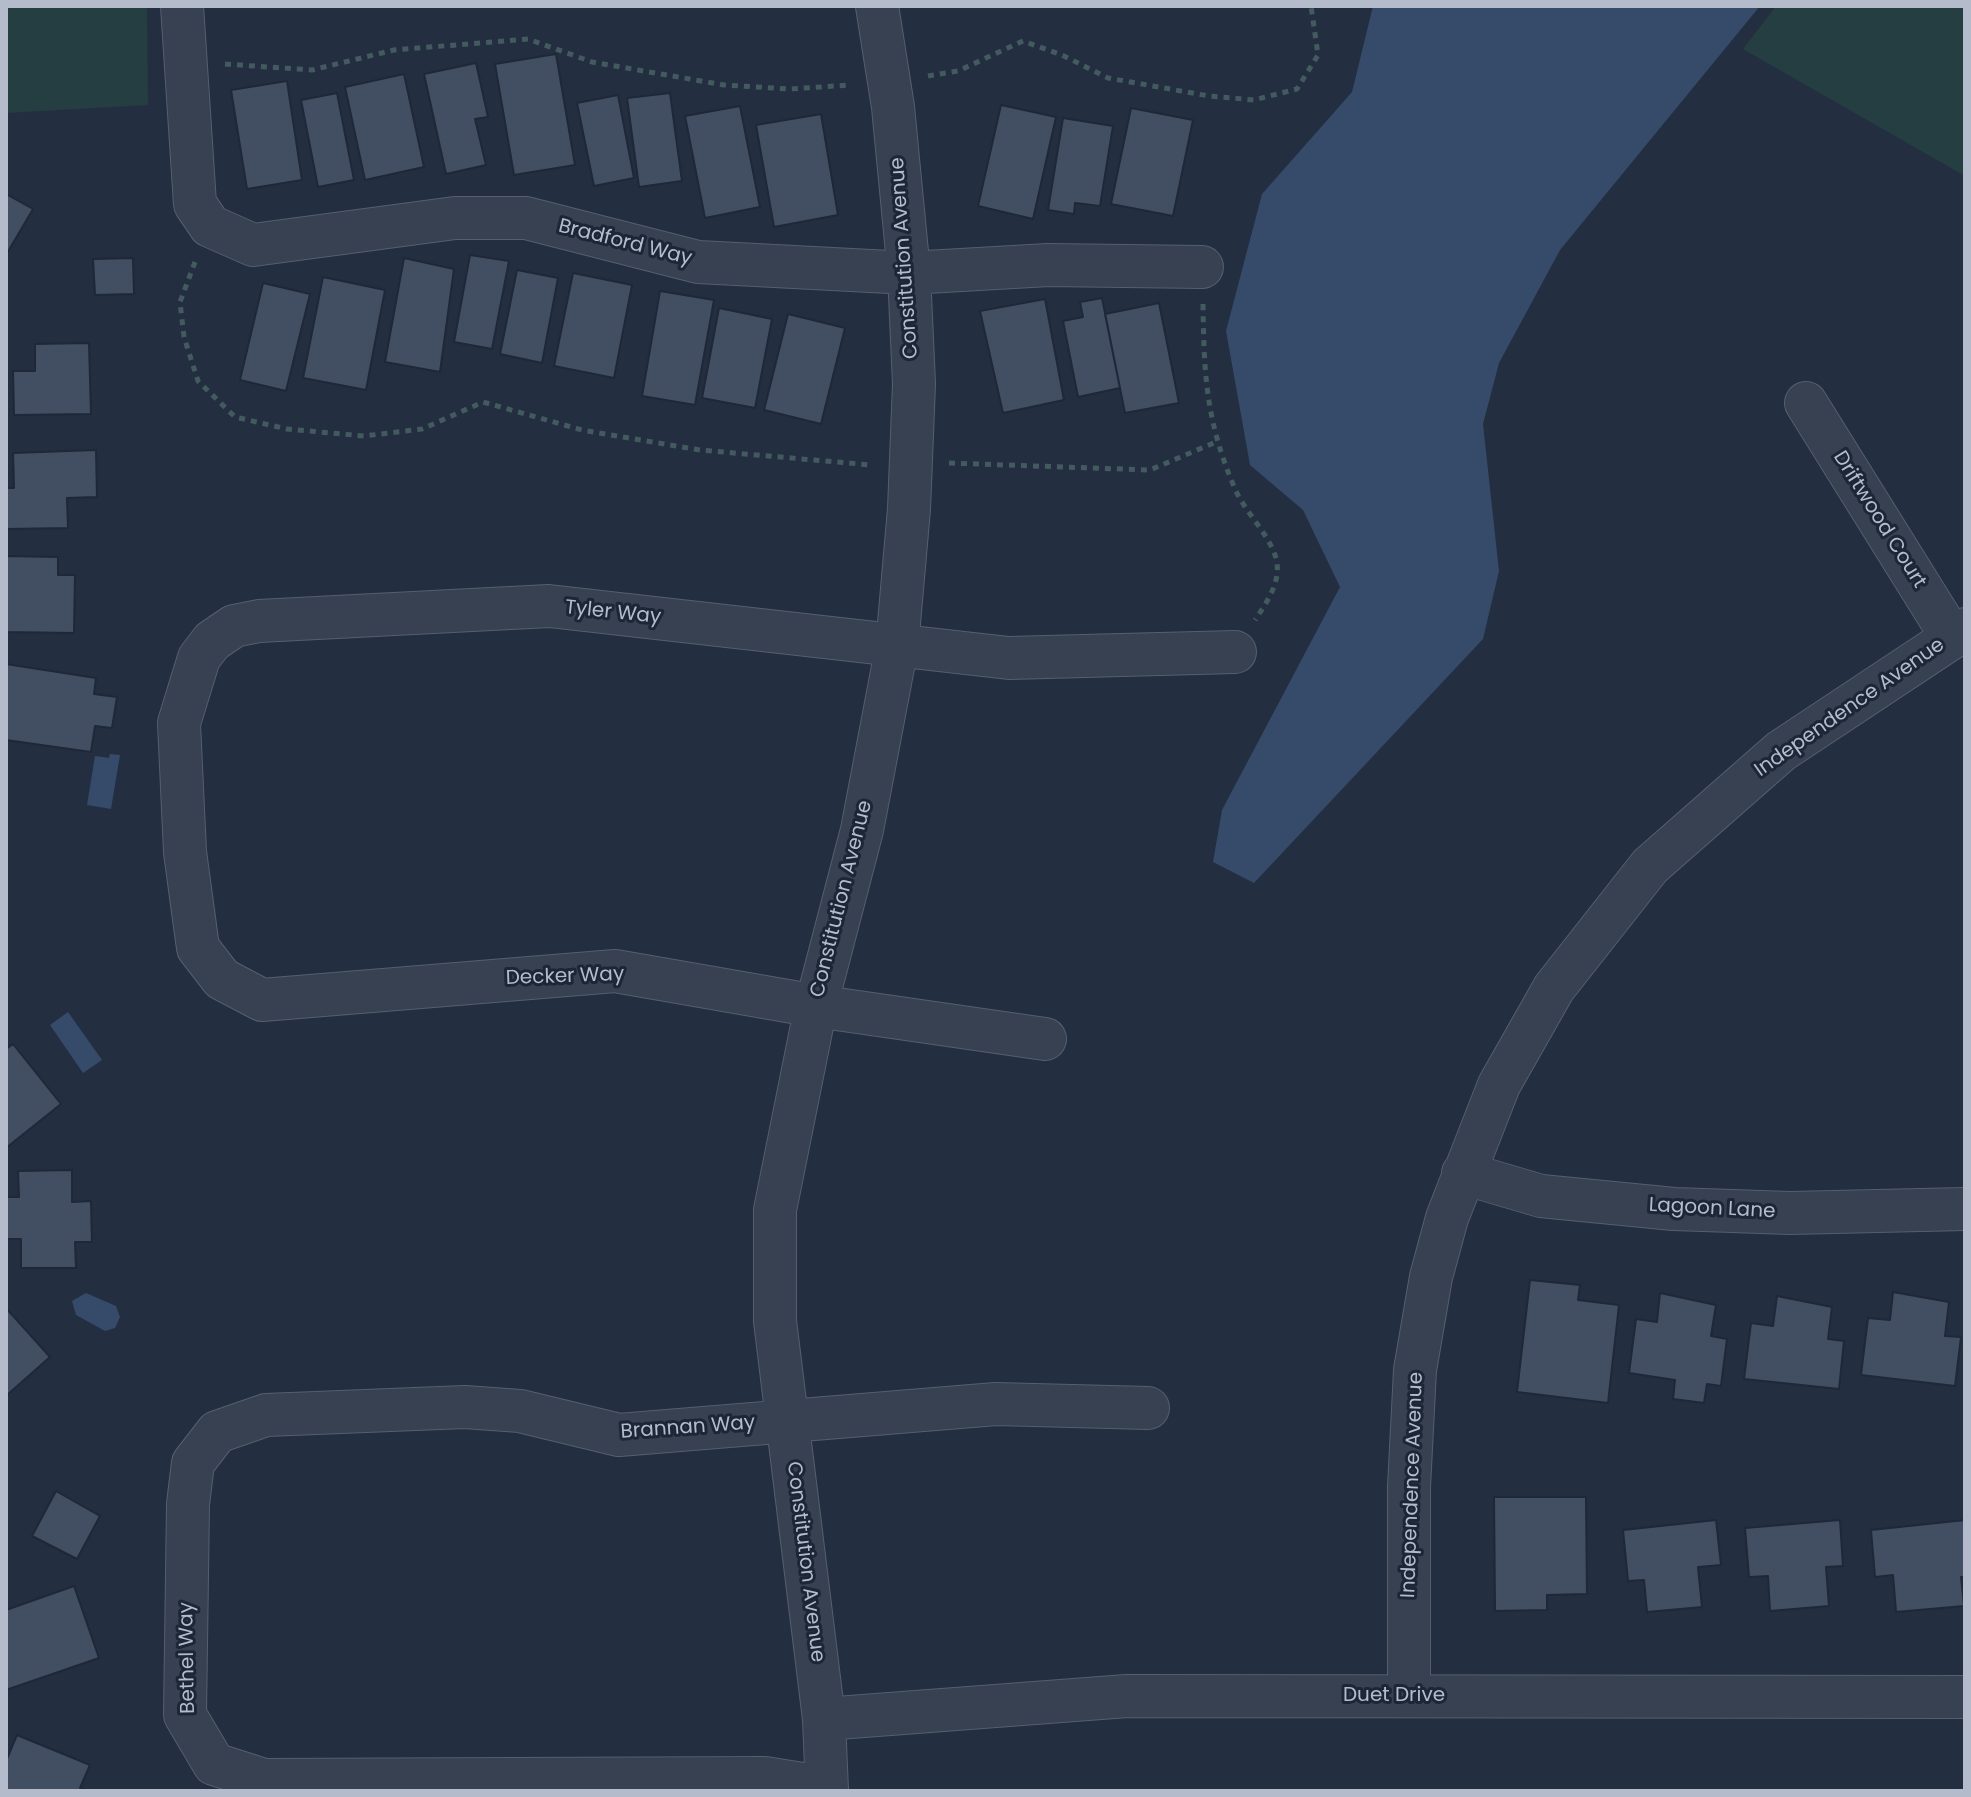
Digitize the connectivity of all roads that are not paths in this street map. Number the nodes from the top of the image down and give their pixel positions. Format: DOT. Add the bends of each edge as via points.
graph roads {
  1 [pos="182,6"];
  2 [pos="877,6"];
  3 [pos="1202,267"];
  4 [pos="909,273"];
  5 [pos="1806,403"];
  6 [pos="1958,633"];
  7 [pos="897,646"];
  8 [pos="1235,652"];
  9 [pos="185,852"];
  10 [pos="816,1006"];
  11 [pos="1045,1039"];
  12 [pos="1463,1173"];
  13 [pos="1965,1209"];
  14 [pos="1148,1408"];
  15 [pos="787,1421"];
  16 [pos="188,1504"];
  17 [pos="1409,1696"];
  18 [pos="1965,1697"];
  19 [pos="824,1719"];
  20 [pos="827,1790"];
  1 -- 4 [label="street, Bradford Way" via="195,204 210,226 253,245 455,218 526,218 698,262"];
  2 -- 4 [label="street, Constitution Avenue"];
  3 -- 4 [label="street, Bradford Way" via="1048,265"];
  4 -- 7 [label="street, Constitution Avenue" via="914,384"];
  5 -- 6 [label="street, Driftwood Court"];
  6 -- 12 [label="street, Independence Avenue" via="1781,751 1650,866 1583,948 1528,1030"];
  7 -- 8 [label="street, Tyler Way" via="1009,658"];
  7 -- 9 [label="street, Tyler Way" via="549,606 234,626 199,658 179,723"];
  7 -- 10 [label="street, Constitution Avenue" via="862,830"];
  9 -- 10 [label="street, Decker Way" via="198,948 222,979 262,1000 615,971"];
  10 -- 11 [label="street, Decker Way"];
  10 -- 15 [label="street, Constitution Avenue" via="775,1210 775,1321"];
  12 -- 13 [label="street, Lagoon Lane" via="1541,1196 1674,1209"];
  12 -- 17 [label="street, Independence Avenue" via="1431,1277 1415,1370"];
  14 -- 15 [label="street, Brannan Way" via="996,1404"];
  15 -- 16 [label="street, Brannan Way" via="619,1435 520,1411 465,1407 266,1415 217,1432 193,1463"];
  15 -- 19 [label="street, Constitution Avenue"];
  16 -- 20 [label="street, Bethel Way" via="185,1715 214,1764 264,1780 765,1778"];
  17 -- 18 [label="street, Duet Drive"];
  17 -- 19 [label="street, Duet Drive" via="1127,1696"];
  19 -- 20 [label="street, Constitution Avenue"];
}
